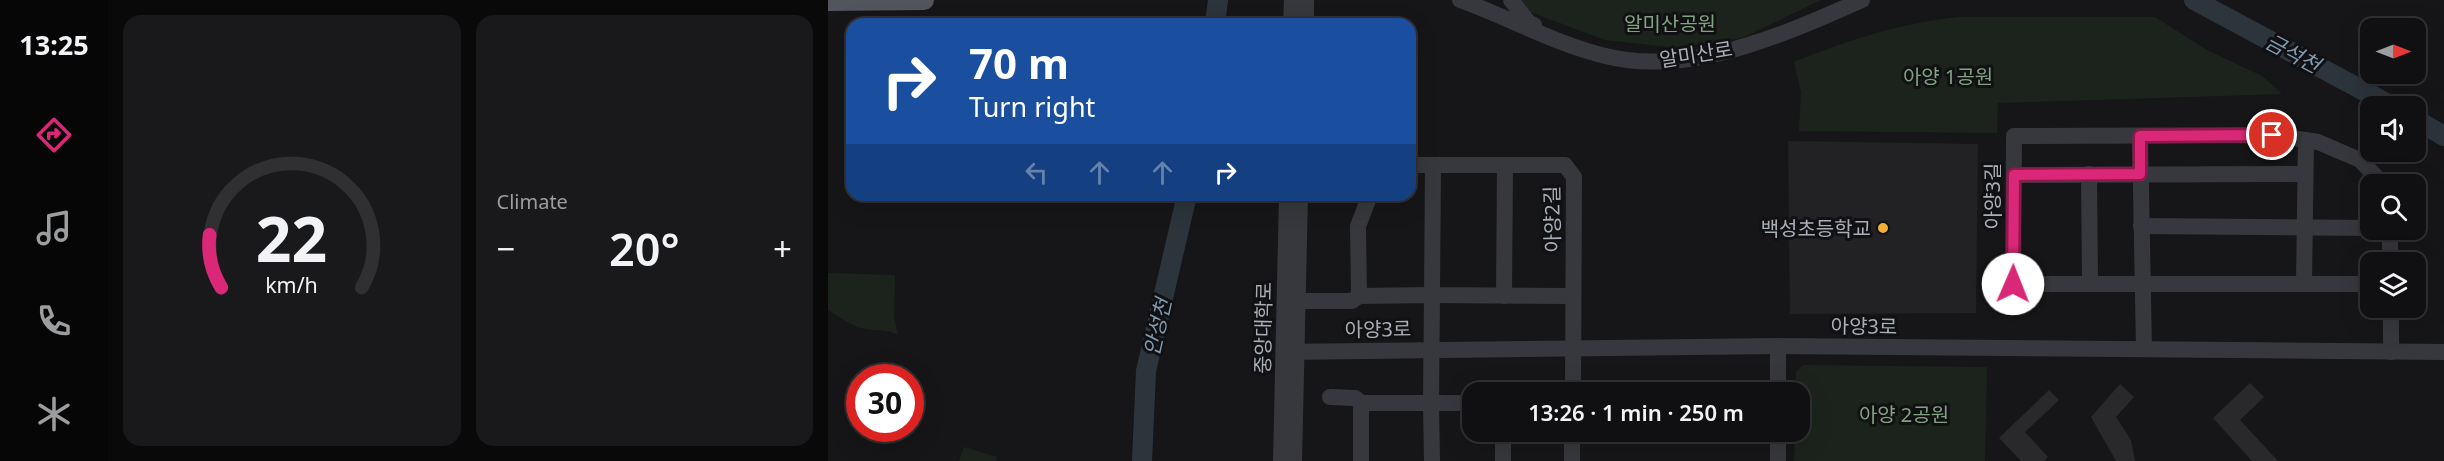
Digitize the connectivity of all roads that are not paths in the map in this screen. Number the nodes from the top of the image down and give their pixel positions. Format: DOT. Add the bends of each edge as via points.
graph roads {
  1 [pos="924,0"];
  2 [pos="1292,0"];
  3 [pos="1306,0"];
  4 [pos="1460,0"];
  5 [pos="1511,0"];
  6 [pos="1828,0"];
  7 [pos="1862,0"];
  8 [pos="828,2"];
  9 [pos="1291,18"];
  10 [pos="1306,18"];
  11 [pos="1792,29"];
  12 [pos="1576,46"];
  13 [pos="2140,136"];
  14 [pos="2306,140"];
  15 [pos="1416,165"];
  16 [pos="1433,165"];
  17 [pos="1505,165"];
  18 [pos="2089,174"];
  19 [pos="2140,174"];
  20 [pos="2305,174"];
  21 [pos="2373,174"];
  22 [pos="2014,175"];
  23 [pos="1287,201"];
  24 [pos="1300,201"];
  25 [pos="1368,201"];
  26 [pos="2141,226"];
  27 [pos="2305,228"];
  28 [pos="2360,228"];
  29 [pos="2090,283"];
  30 [pos="2142,283"];
  31 [pos="2304,283"];
  32 [pos="2360,284"];
  33 [pos="1432,295"];
  34 [pos="1359,296"];
  35 [pos="1504,296"];
  36 [pos="1573,296"];
  37 [pos="1297,301"];
  38 [pos="2391,318"];
  39 [pos="1778,346"];
  40 [pos="1573,349"];
  41 [pos="1431,350"];
  42 [pos="2144,350"];
  43 [pos="2391,351"];
  44 [pos="1290,352"];
  45 [pos="2444,352"];
  46 [pos="1573,382"];
  47 [pos="1778,382"];
  48 [pos="1330,398"];
  49 [pos="1361,403"];
  50 [pos="1431,403"];
  51 [pos="1462,403"];
  52 [pos="1503,442"];
  53 [pos="1572,442"];
  54 [pos="1778,442"];
  55 [pos="1281,461"];
  56 [pos="1294,461"];
  57 [pos="1361,461"];
  58 [pos="1432,461"];
  59 [pos="1503,461"];
  60 [pos="1572,461"];
  61 [pos="1778,461"];
  1 -- 8 [label="main road"];
  2 -- 9 [label="street"];
  3 -- 10 [label="street"];
  4 -- 12 [label="street, 알미산로"];
  5 -- 12 [label="street" via="1529,23"];
  6 -- 11 [label="street"];
  7 -- 11 [label="street, 알미산로"];
  11 -- 12 [label="street, 알미산로" via="1761,42 1671,62 1626,60"];
  13 -- 14 [label="street, 아양3길" via="2272,135"];
  13 -- 19 [label="street"];
  13 -- 22 [label="street, 아양3길" via="2014,136"];
  14 -- 20 [label="street"];
  14 -- 21 [label="street, 아양3길" via="2360,160"];
  15 -- 16 [label="street, 아양2길"];
  16 -- 17 [label="street, 아양2길"];
  16 -- 33 [label="street"];
  17 -- 35 [label="street"];
  17 -- 36 [label="street, 아양2길" via="1565,165 1574,177"];
  18 -- 19 [label="street"];
  18 -- 22 [label="street"];
  18 -- 29 [label="street"];
  19 -- 20 [label="street"];
  19 -- 26 [label="street"];
  20 -- 27 [label="street"];
  22 -- 29 [label="street, 아양3길" via="2013,284"];
  23 -- 44 [label="street, 중앙대학로"];
  24 -- 37 [label="street, 중앙대학로"];
  25 -- 34 [label="street" via="1358,226"];
  26 -- 27 [label="street"];
  26 -- 30 [label="street"];
  27 -- 28 [label="street"];
  27 -- 31 [label="street"];
  29 -- 30 [label="street, 아양3길"];
  30 -- 31 [label="street, 아양3길"];
  30 -- 42 [label="street"];
  31 -- 32 [label="street, 아양3길"];
  33 -- 34 [label="street"];
  33 -- 35 [label="street"];
  33 -- 41 [label="street"];
  34 -- 37 [label="street" via="1353,301"];
  35 -- 36 [label="street"];
  36 -- 40 [label="street, 아양2길"];
  37 -- 44 [label="street, 중앙대학로"];
  38 -- 43 [label="street"];
  39 -- 40 [label="street, 아양3로"];
  39 -- 42 [label="street, 아양3로"];
  39 -- 47 [label="street"];
  40 -- 41 [label="street, 아양3로"];
  40 -- 46 [label="street, 아양2길"];
  41 -- 44 [label="street, 아양3로"];
  41 -- 50 [label="street"];
  42 -- 43 [label="street, 아양3로"];
  43 -- 45 [label="street, 아양3로"];
  44 -- 55 [label="street, 중앙대학로"];
  44 -- 56 [label="street, 중앙대학로"];
  48 -- 49 [label="street" via="1355,398"];
  49 -- 50 [label="street"];
  49 -- 57 [label="street"];
  50 -- 51 [label="street"];
  50 -- 58 [label="street"];
  52 -- 59 [label="street"];
  53 -- 60 [label="street"];
  54 -- 61 [label="street"];
}
